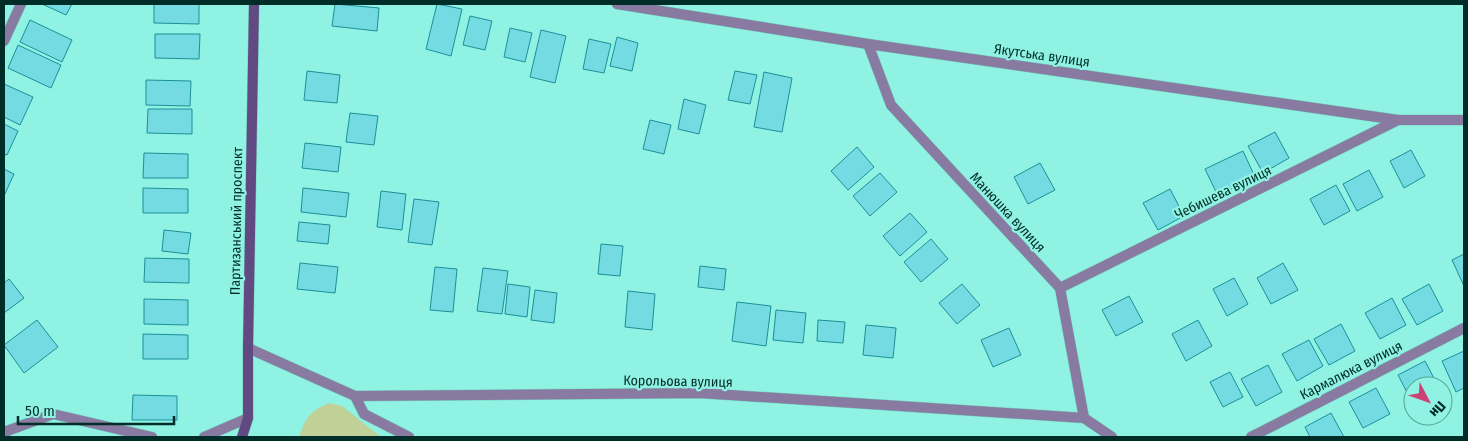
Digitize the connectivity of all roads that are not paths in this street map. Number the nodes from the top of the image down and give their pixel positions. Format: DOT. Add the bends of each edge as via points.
graph roads {
  1 [pos="22,4"];
  2 [pos="254,4"];
  3 [pos="617,4"];
  4 [pos="4,41"];
  5 [pos="868,44"];
  6 [pos="1398,120"];
  7 [pos="1464,120"];
  8 [pos="1060,288"];
  9 [pos="1464,328"];
  10 [pos="248,348"];
  11 [pos="355,396"];
  12 [pos="248,418"];
  13 [pos="1084,418"];
  14 [pos="5,431"];
  15 [pos="152,437"];
  16 [pos="204,437"];
  17 [pos="242,437"];
  18 [pos="409,437"];
  19 [pos="1112,437"];
  20 [pos="1251,437"];
  1 -- 4 [label="street"];
  2 -- 10 [label="street, Партизанський проспект"];
  3 -- 5 [label="street, Якутська вулиця"];
  5 -- 6 [label="street, Якутська вулиця"];
  5 -- 8 [label="street, Манюшка вулиця" via="890,105"];
  6 -- 7 [label="street, Якутська вулиця"];
  6 -- 8 [label="street, Чебишева вулиця"];
  8 -- 13 [label="street"];
  9 -- 20 [label="street, Кармалюка вулиця"];
  10 -- 11 [label="street, Корольова вулиця"];
  10 -- 12 [label="street, Партизанський проспект"];
  11 -- 13 [label="street, Корольова вулиця" via="700,393"];
  11 -- 18 [label="street" via="364,414"];
  12 -- 16 [label="street"];
  12 -- 17 [label="street, Партизанський проспект"];
  13 -- 19 [label="street"];
  14 -- 15 [label="street" via="53,414"];
}
